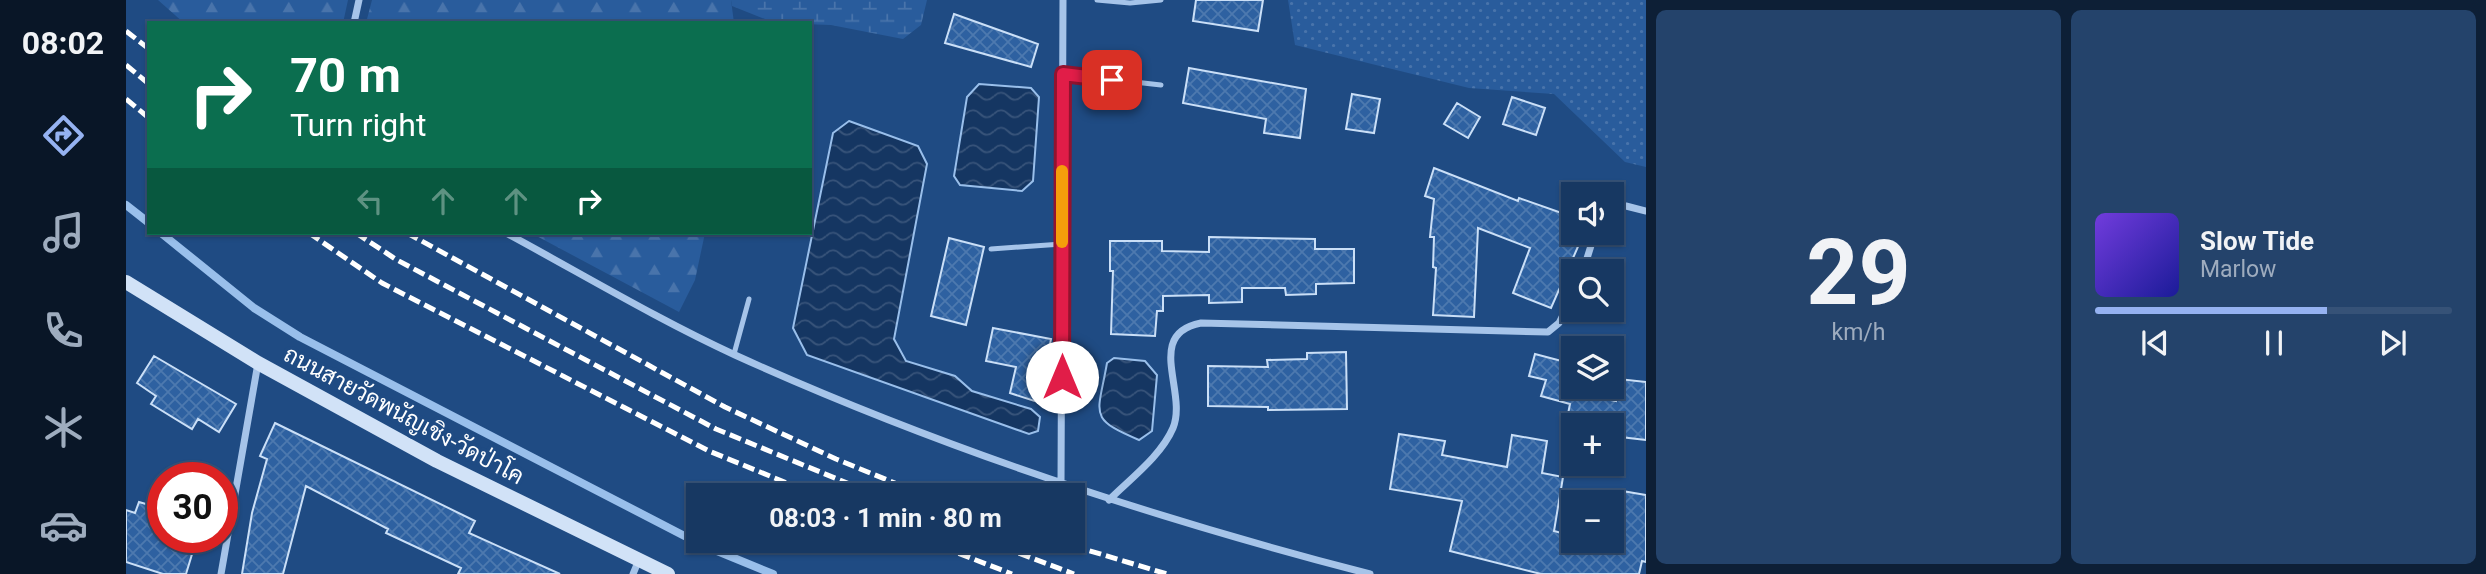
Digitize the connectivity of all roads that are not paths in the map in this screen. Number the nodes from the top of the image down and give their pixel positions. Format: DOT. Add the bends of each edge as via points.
graph roads {
  1 [pos="359,0"];
  2 [pos="1063,0"];
  3 [pos="1097,0"];
  4 [pos="1161,0"];
  5 [pos="354,21"];
  6 [pos="1063,74"];
  7 [pos="1161,85"];
  8 [pos="1624,207"];
  9 [pos="1646,211"];
  10 [pos="510,235"];
  11 [pos="1062,244"];
  12 [pos="991,249"];
  13 [pos="126,282"];
  14 [pos="750,299"];
  15 [pos="1561,319"];
  16 [pos="734,354"];
  17 [pos="258,363"];
  18 [pos="1056,483"];
  19 [pos="1061,483"];
  20 [pos="1085,492"];
  21 [pos="1109,500"];
  22 [pos="635,568"];
  23 [pos="221,574"];
  24 [pos="668,574"];
  25 [pos="1370,574"];
  1 -- 5 [label="street"];
  2 -- 6 [label="street"];
  3 -- 4 [label="lane"];
  6 -- 7 [label="lane"];
  6 -- 11 [label="street"];
  8 -- 9 [label="street"];
  10 -- 16 [label="street"];
  11 -- 12 [label="lane"];
  11 -- 19 [label="street"];
  13 -- 17 [label="main road, ถนนสายวัดพนัญเชิง-วัดป่าโค"];
  14 -- 16 [label="lane"];
  15 -- 21 [label="street" via="1548,332 1184,326 1175,333 1172,349 1174,425 1163,446"];
  16 -- 18 [label="street" via="891,421"];
  17 -- 22 [label="main road, ถนนสายวัดพนัญเชิง-วัดป่าโค"];
  17 -- 23 [label="street"];
  20 -- 21 [label="street"];
  21 -- 25 [label="street" via="1229,538"];
  22 -- 24 [label="main road, ถนนสายวัดพนัญเชิง-วัดป่าโค"];
}
